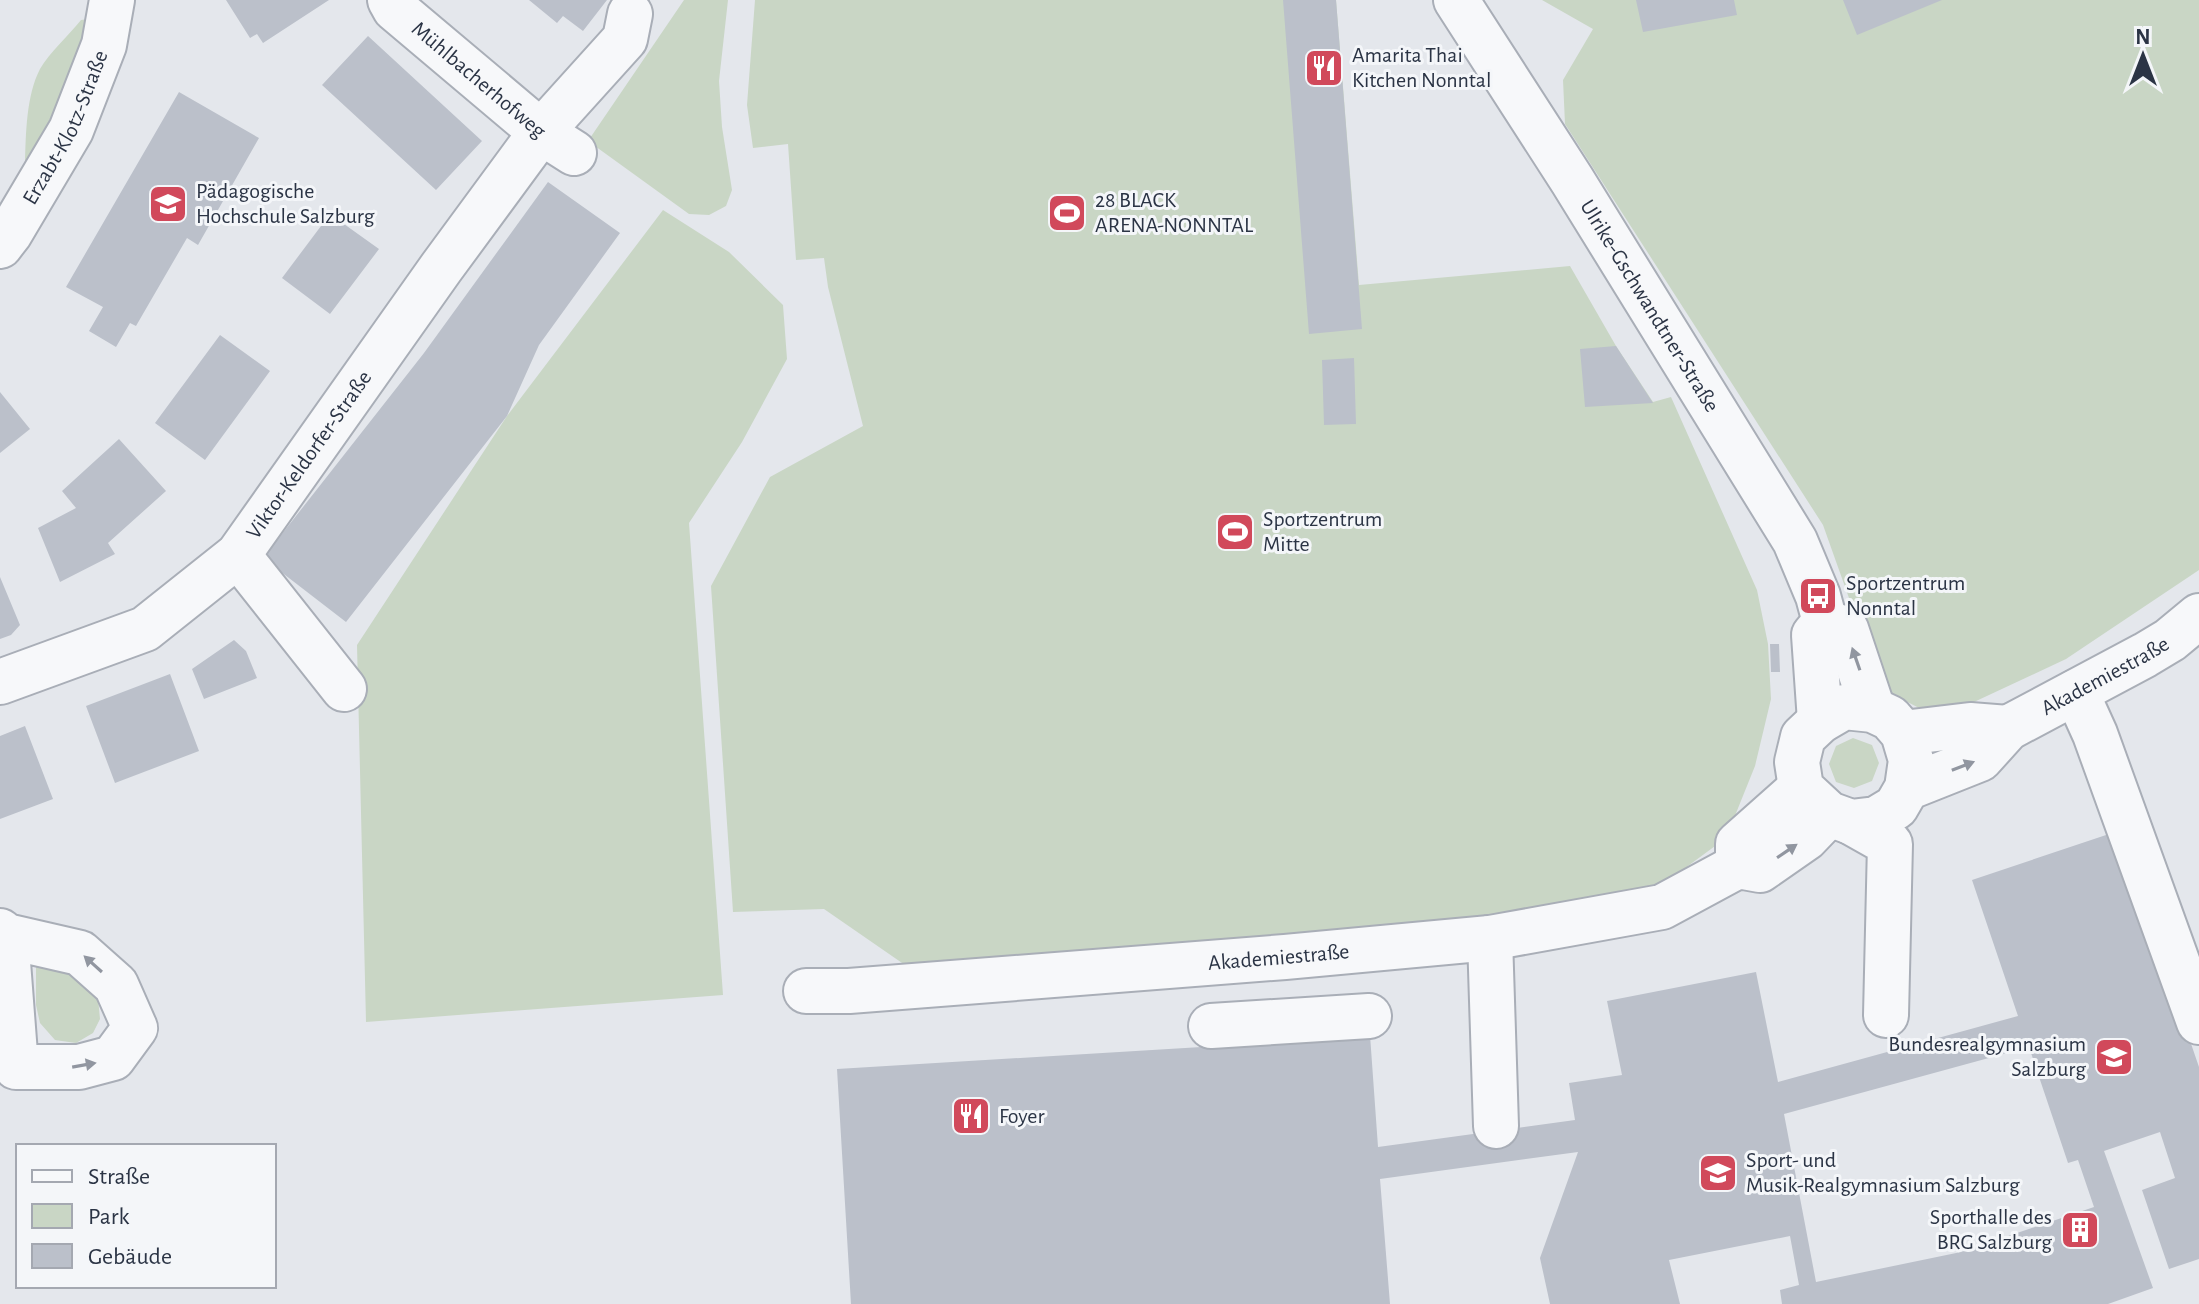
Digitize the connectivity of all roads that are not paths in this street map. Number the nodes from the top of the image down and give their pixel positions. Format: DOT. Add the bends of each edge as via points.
graph roads {
  1 [pos="112,0"];
  2 [pos="390,0"];
  3 [pos="1456,0"];
  4 [pos="630,14"];
  5 [pos="557,143"];
  6 [pos="0,246"];
  7 [pos="238,555"];
  8 [pos="2199,616"];
  9 [pos="1825,622"];
  10 [pos="0,682"];
  11 [pos="344,689"];
  12 [pos="2076,692"];
  13 [pos="1820,721"];
  14 [pos="1888,721"];
  15 [pos="2008,728"];
  16 [pos="1907,788"];
  17 [pos="1827,808"];
  18 [pos="3,933"];
  19 [pos="1490,938"];
  20 [pos="1285,957"];
  21 [pos="806,991"];
  22 [pos="1886,1015"];
  23 [pos="1369,1016"];
  24 [pos="1289,1020"];
  25 [pos="2199,1022"];
  26 [pos="1211,1026"];
  27 [pos="1496,1126"];
  1 -- 6 [label="street, Erzabt-Klotz-Straße" via="104,45 71,130"];
  2 -- 5 [label="street, Mühlbacherhofweg"];
  3 -- 9 [label="street, Ulrike-Gschwandtner-Straße" via="1795,541"];
  4 -- 5 [label="street, Viktor-Keldorfer-Straße" via="625,39"];
  5 -- 7 [label="street, Viktor-Keldorfer-Straße" via="432,280"];
  7 -- 10 [label="street, Viktor-Keldorfer-Straße" via="145,629"];
  7 -- 11 [label="street"];
  8 -- 12 [label="street, Akademiestraße" via="2170,640"];
  9 -- 13 [label="street" via="1814,635"];
  14 -- 9 [label="street, one-way" via="1846,629"];
  12 -- 15 [label="street, Akademiestraße"];
  12 -- 25 [label="street"];
  13 -- 14 [label="street" via="1844,707"];
  13 -- 17 [label="street" via="1803,737 1797,762"];
  14 -- 15 [label="street"];
  14 -- 16 [label="street" via="1911,760"];
  16 -- 15 [label="street, Akademiestraße, one-way" via="1980,759"];
  16 -- 17 [label="street, Akademiestraße" via="1896,807 1876,819"];
  17 -- 19 [label="street, Akademiestraße" via="1738,844 1738,866 1662,907"];
  17 -- 22 [label="street" via="1890,844"];
  18 -- 18 [label="street, one-way" via="16,1067 79,1067 113,1058 135,1028 116,985 80,953"];
  19 -- 20 [label="street, Akademiestraße"];
  19 -- 27 [label="street"];
  20 -- 21 [label="street, Akademiestraße"];
  20 -- 24 [label="street"];
  23 -- 24 [label="street"];
  24 -- 26 [label="street"];
}
